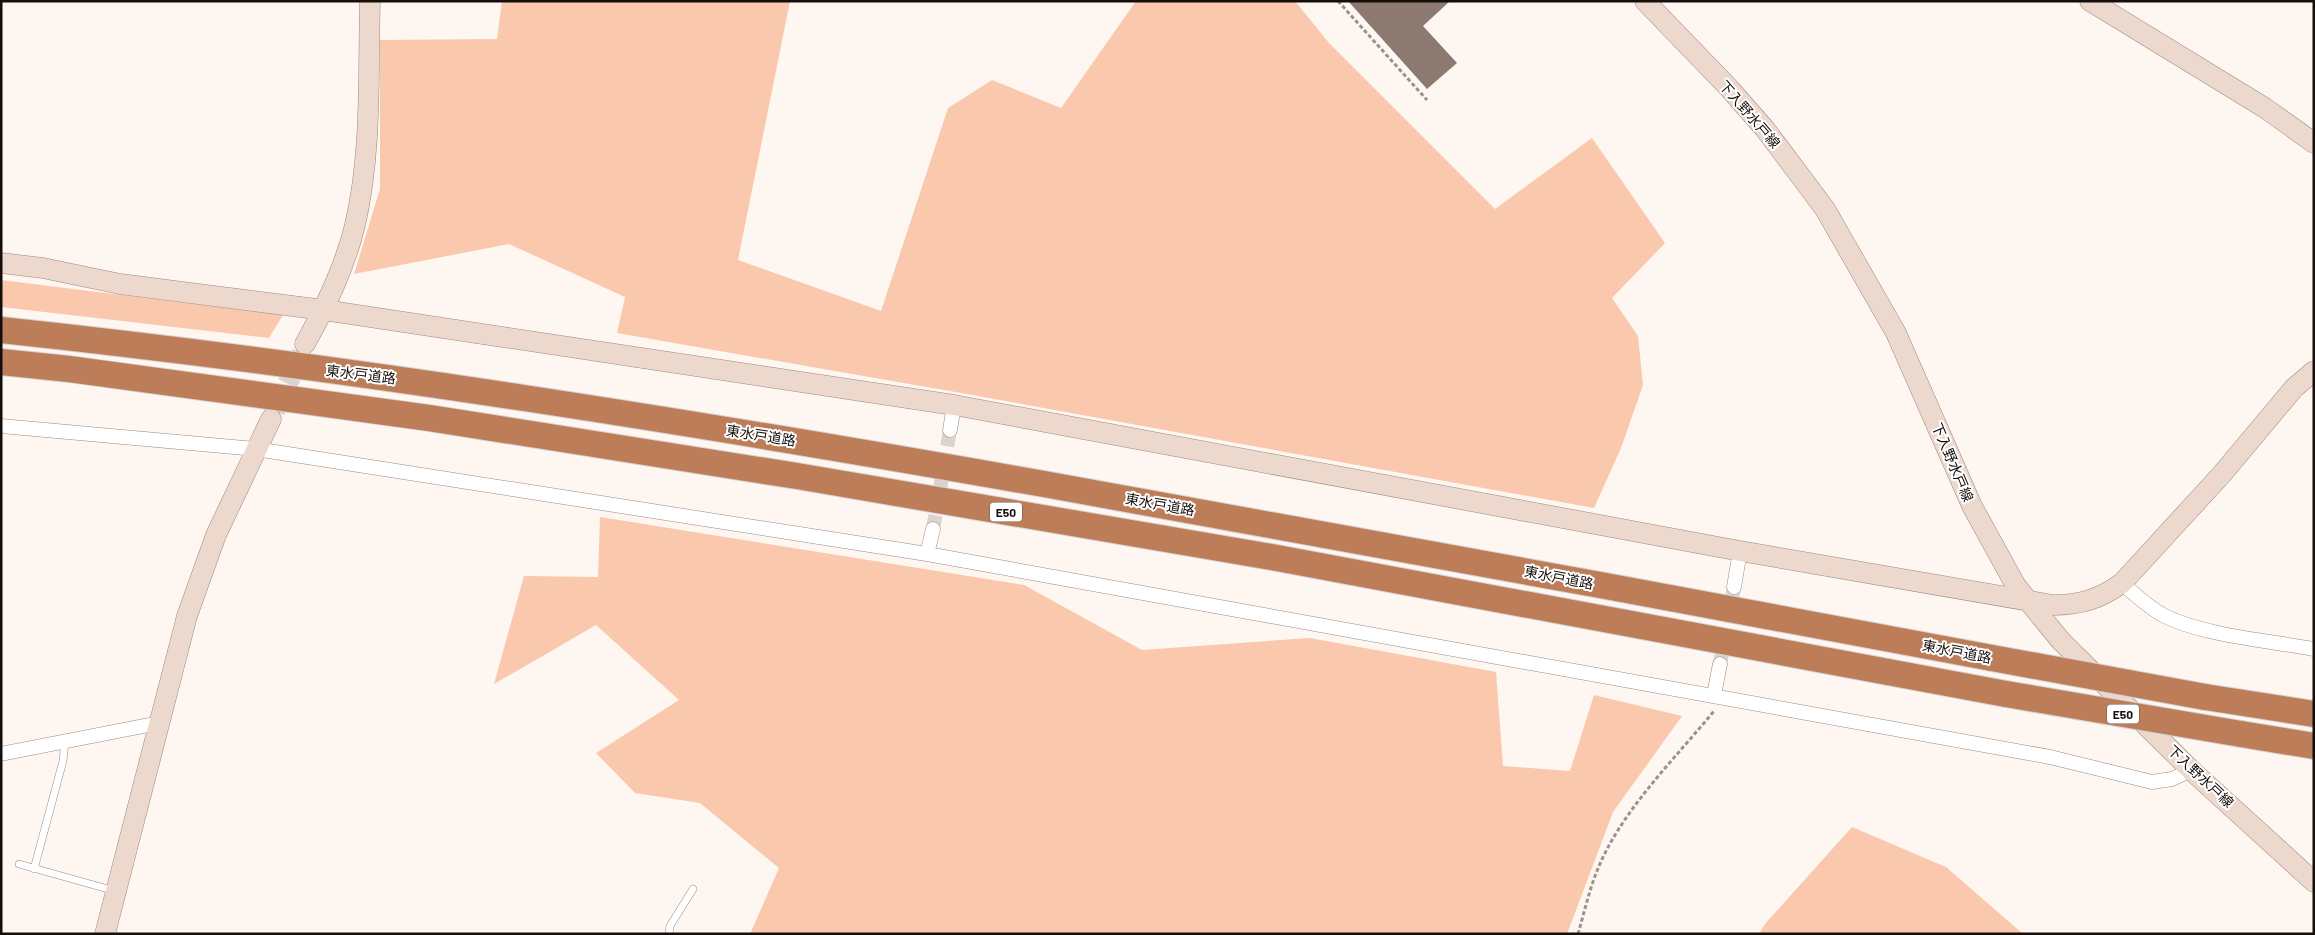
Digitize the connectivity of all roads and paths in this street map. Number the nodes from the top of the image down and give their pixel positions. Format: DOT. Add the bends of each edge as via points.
graph roads {
  1 [pos="370,1"];
  2 [pos="1338,1"];
  3 [pos="1645,1"];
  4 [pos="2090,1"];
  5 [pos="1428,100"];
  6 [pos="2314,143"];
  7 [pos="1,263"];
  8 [pos="324,310"];
  9 [pos="1,330"];
  10 [pos="306,344"];
  11 [pos="1,362"];
  12 [pos="2314,371"];
  13 [pos="954,405"];
  14 [pos="271,419"];
  15 [pos="1,426"];
  16 [pos="950,430"];
  17 [pos="256,449"];
  18 [pos="933,529"];
  19 [pos="1740,551"];
  20 [pos="927,554"];
  21 [pos="2122,583"];
  22 [pos="1734,586"];
  23 [pos="2028,602"];
  24 [pos="2314,649"];
  25 [pos="1720,664"];
  26 [pos="1714,694"];
  27 [pos="2314,714"];
  28 [pos="159,723"];
  29 [pos="65,742"];
  30 [pos="2314,746"];
  31 [pos="1,754"];
  32 [pos="2191,770"];
  33 [pos="19,864"];
  34 [pos="34,869"];
  35 [pos="2314,882"];
  36 [pos="693,889"];
  37 [pos="116,891"];
  38 [pos="105,934"];
  39 [pos="669,934"];
  40 [pos="1578,934"];
  1 -- 8 [label="street" via="366,152 361,195 339,276"];
  2 -- 5 [label="path"];
  3 -- 23 [label="street, 下入野水戸線" via="1735,95 1796,168 1825,209 1896,333 1987,536"];
  4 -- 6 [label="street" via="2258,103"];
  7 -- 8 [label="street" via="120,284"];
  8 -- 10 [label="street"];
  8 -- 13 [label="street"];
  9 -- 27 [label="highway, 東水戸道路 / E50, bridge" via="432,383 802,441 1296,528 2205,697"];
  11 -- 30 [label="highway, E50, bridge" via="429,418 788,475 1287,559 2006,694"];
  12 -- 21 [label="street" via="2294,388 2222,474"];
  13 -- 16 [label="street"];
  13 -- 19 [label="street"];
  14 -- 17 [label="street"];
  15 -- 17 [label="street"];
  17 -- 20 [label="street"];
  17 -- 28 [label="street" via="202,571"];
  18 -- 20 [label="street"];
  19 -- 22 [label="street"];
  19 -- 23 [label="street"];
  20 -- 26 [label="street"];
  21 -- 23 [label="street" via="2084,603 2053,606"];
  21 -- 24 [label="street" via="2145,603 2176,621"];
  23 -- 32 [label="street, 下入野水戸線" via="2061,642"];
  25 -- 26 [label="street"];
  26 -- 32 [label="street" via="2050,757 2152,782 2172,779"];
  26 -- 40 [label="path" via="1714,710 1639,801 1608,848 1596,872"];
  28 -- 29 [label="street"];
  28 -- 37 [label="street"];
  29 -- 31 [label="street"];
  29 -- 34 [label="lane" via="63,761"];
  32 -- 35 [label="street, 下入野水戸線"];
  33 -- 34 [label="lane"];
  34 -- 37 [label="lane"];
  36 -- 39 [label="lane" via="670,926"];
  37 -- 38 [label="street"];
}
